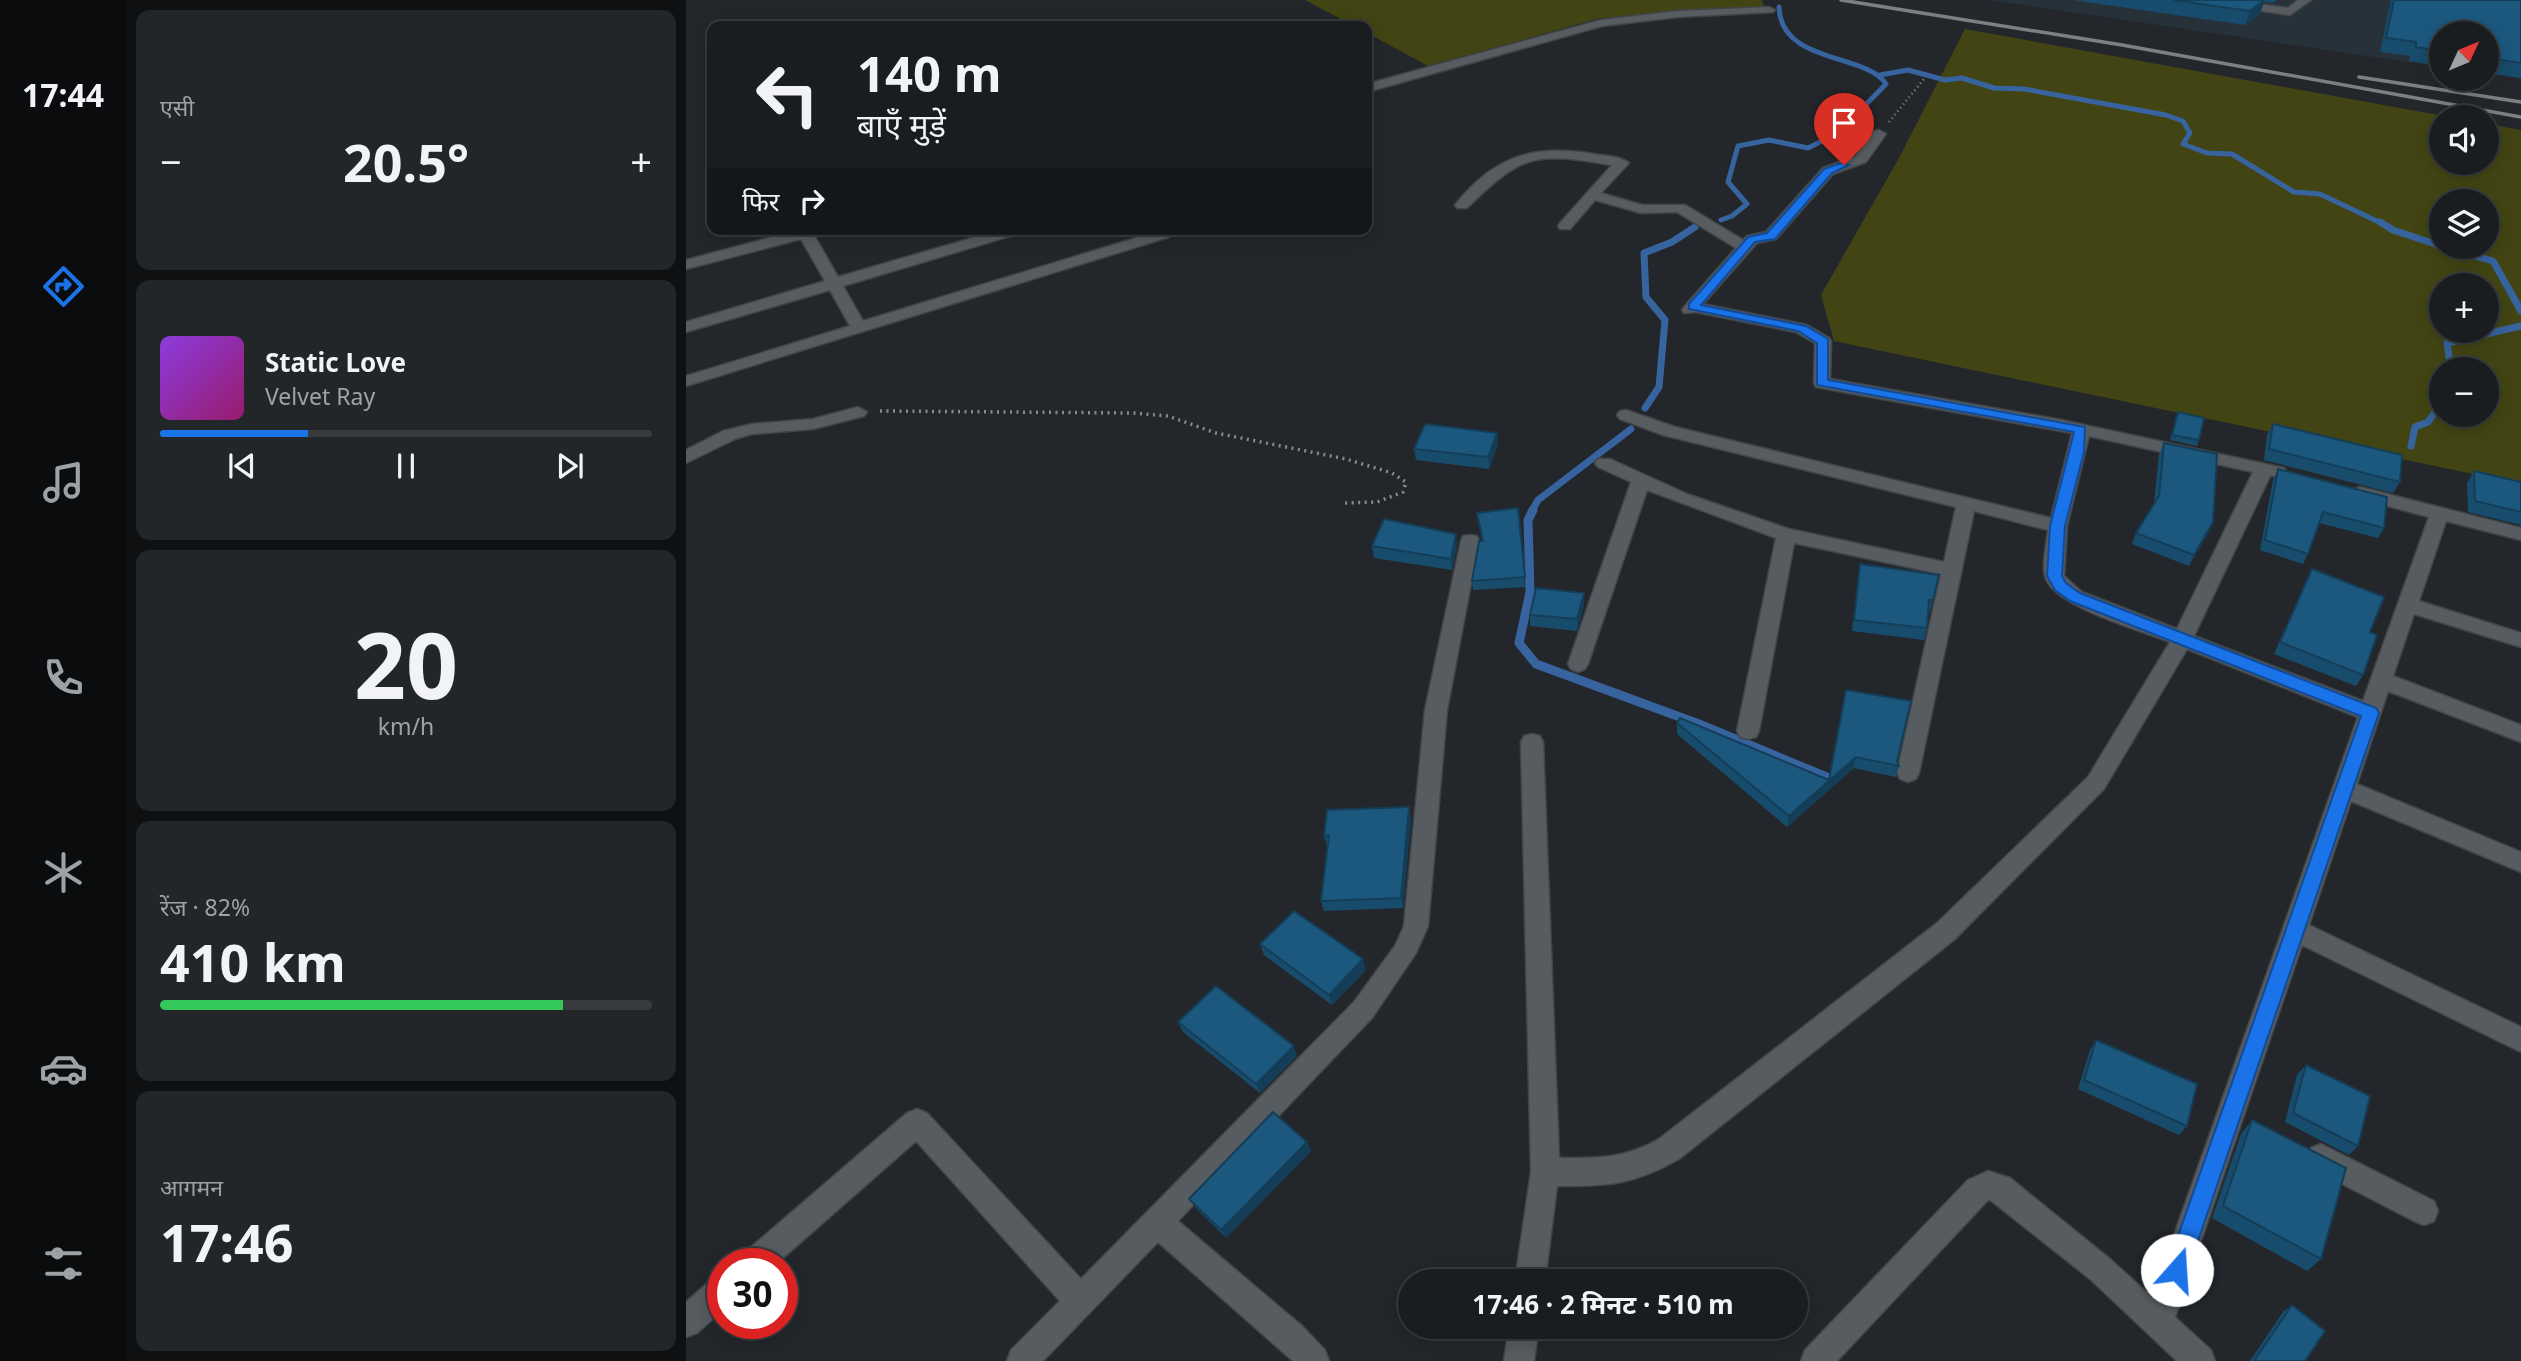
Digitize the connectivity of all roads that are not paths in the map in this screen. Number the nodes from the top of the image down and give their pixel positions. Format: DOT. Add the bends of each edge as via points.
graph roads {
  1 [pos="2206,0"];
  2 [pos="2243,0"];
  3 [pos="2305,0"];
  4 [pos="1769,10"];
  5 [pos="2281,10"];
  6 [pos="1372,87"];
  7 [pos="1879,135"];
  8 [pos="1592,195"];
  9 [pos="1462,205"];
  10 [pos="1565,226"];
  11 [pos="798,235"];
  12 [pos="815,235"];
  13 [pos="998,235"];
  14 [pos="1161,235"];
  15 [pos="1745,247"];
  16 [pos="686,265"];
  17 [pos="834,283"];
  18 [pos="686,327"];
  19 [pos="859,328"];
  20 [pos="686,381"];
  21 [pos="858,412"];
  22 [pos="1626,415"];
  23 [pos="2081,430"];
  24 [pos="686,457"];
  25 [pos="1604,463"];
  26 [pos="2264,468"];
  27 [pos="2291,475"];
  28 [pos="1641,480"];
  29 [pos="2345,489"];
  30 [pos="1966,504"];
  31 [pos="2440,514"];
  32 [pos="2057,526"];
  33 [pos="1786,534"];
  34 [pos="2521,534"];
  35 [pos="1470,541"];
  36 [pos="1952,570"];
  37 [pos="2408,605"];
  38 [pos="2182,639"];
  39 [pos="2521,640"];
  40 [pos="1578,664"];
  41 [pos="2382,680"];
  42 [pos="2371,713"];
  43 [pos="1748,731"];
  44 [pos="2521,734"];
  45 [pos="1532,742"];
  46 [pos="1908,773"];
  47 [pos="2344,788"];
  48 [pos="2521,862"];
  49 [pos="2295,930"];
  50 [pos="2521,1040"];
  51 [pos="2292,1143"];
  52 [pos="1545,1172"];
  53 [pos="2424,1211"];
  54 [pos="1157,1222"];
  55 [pos="771,1248"];
  56 [pos="1532,1269"];
  57 [pos="1080,1301"];
  58 [pos="707,1304"];
  59 [pos="686,1322"];
  60 [pos="2158,1323"];
  61 [pos="1522,1339"];
  62 [pos="1022,1361"];
  63 [pos="1314,1361"];
  64 [pos="1519,1361"];
  65 [pos="1815,1361"];
  66 [pos="2200,1361"];
  1 -- 5 [label="street"];
  2 -- 5 [label="street"];
  3 -- 5 [label="street" via="2290,12"];
  4 -- 6 [label="street" via="1676,13 1601,23"];
  7 -- 15 [label="street" via="1861,159 1828,171 1771,236 1752,239"];
  8 -- 9 [label="street" via="1622,163 1543,155 1512,162"];
  8 -- 10 [label="street"];
  8 -- 15 [label="street" via="1641,209 1680,208"];
  11 -- 16 [label="street"];
  12 -- 17 [label="street"];
  13 -- 17 [label="street"];
  14 -- 19 [label="street"];
  15 -- 23 [label="street" via="1691,309 1801,328 1823,341 1822,383"];
  17 -- 18 [label="street"];
  17 -- 19 [label="street"];
  19 -- 20 [label="street"];
  21 -- 24 [label="street" via="813,424 729,435"];
  22 -- 30 [label="street" via="1669,431"];
  23 -- 26 [label="street"];
  23 -- 32 [label="street"];
  25 -- 28 [label="street"];
  26 -- 27 [label="street"];
  26 -- 38 [label="street"];
  28 -- 33 [label="street"];
  28 -- 40 [label="street"];
  29 -- 31 [label="street"];
  30 -- 32 [label="street"];
  30 -- 36 [label="street"];
  31 -- 34 [label="street"];
  31 -- 37 [label="street"];
  32 -- 38 [label="street" via="2054,576 2060,586 2075,597"];
  33 -- 36 [label="street"];
  33 -- 43 [label="street"];
  35 -- 54 [label="street" via="1436,710 1416,926 1404,953 1363,1010"];
  36 -- 46 [label="street"];
  37 -- 39 [label="street"];
  37 -- 41 [label="street"];
  38 -- 42 [label="street"];
  38 -- 52 [label="street" via="2095,783 1946,930 1669,1149 1640,1165 1607,1172"];
  41 -- 42 [label="street"];
  41 -- 44 [label="street"];
  42 -- 47 [label="street"];
  45 -- 52 [label="street"];
  47 -- 48 [label="street"];
  47 -- 49 [label="street"];
  49 -- 50 [label="street"];
  49 -- 60 [label="street" via="2244,1118"];
  51 -- 53 [label="street"];
  52 -- 56 [label="street"];
  54 -- 57 [label="street"];
  54 -- 63 [label="street"];
  55 -- 57 [label="street" via="917,1122"];
  57 -- 62 [label="street"];
  58 -- 59 [label="street"];
  60 -- 65 [label="street" via="2100,1269 2000,1188 1988,1185 1978,1190"];
  60 -- 66 [label="street"];
  61 -- 64 [label="street"];
}
